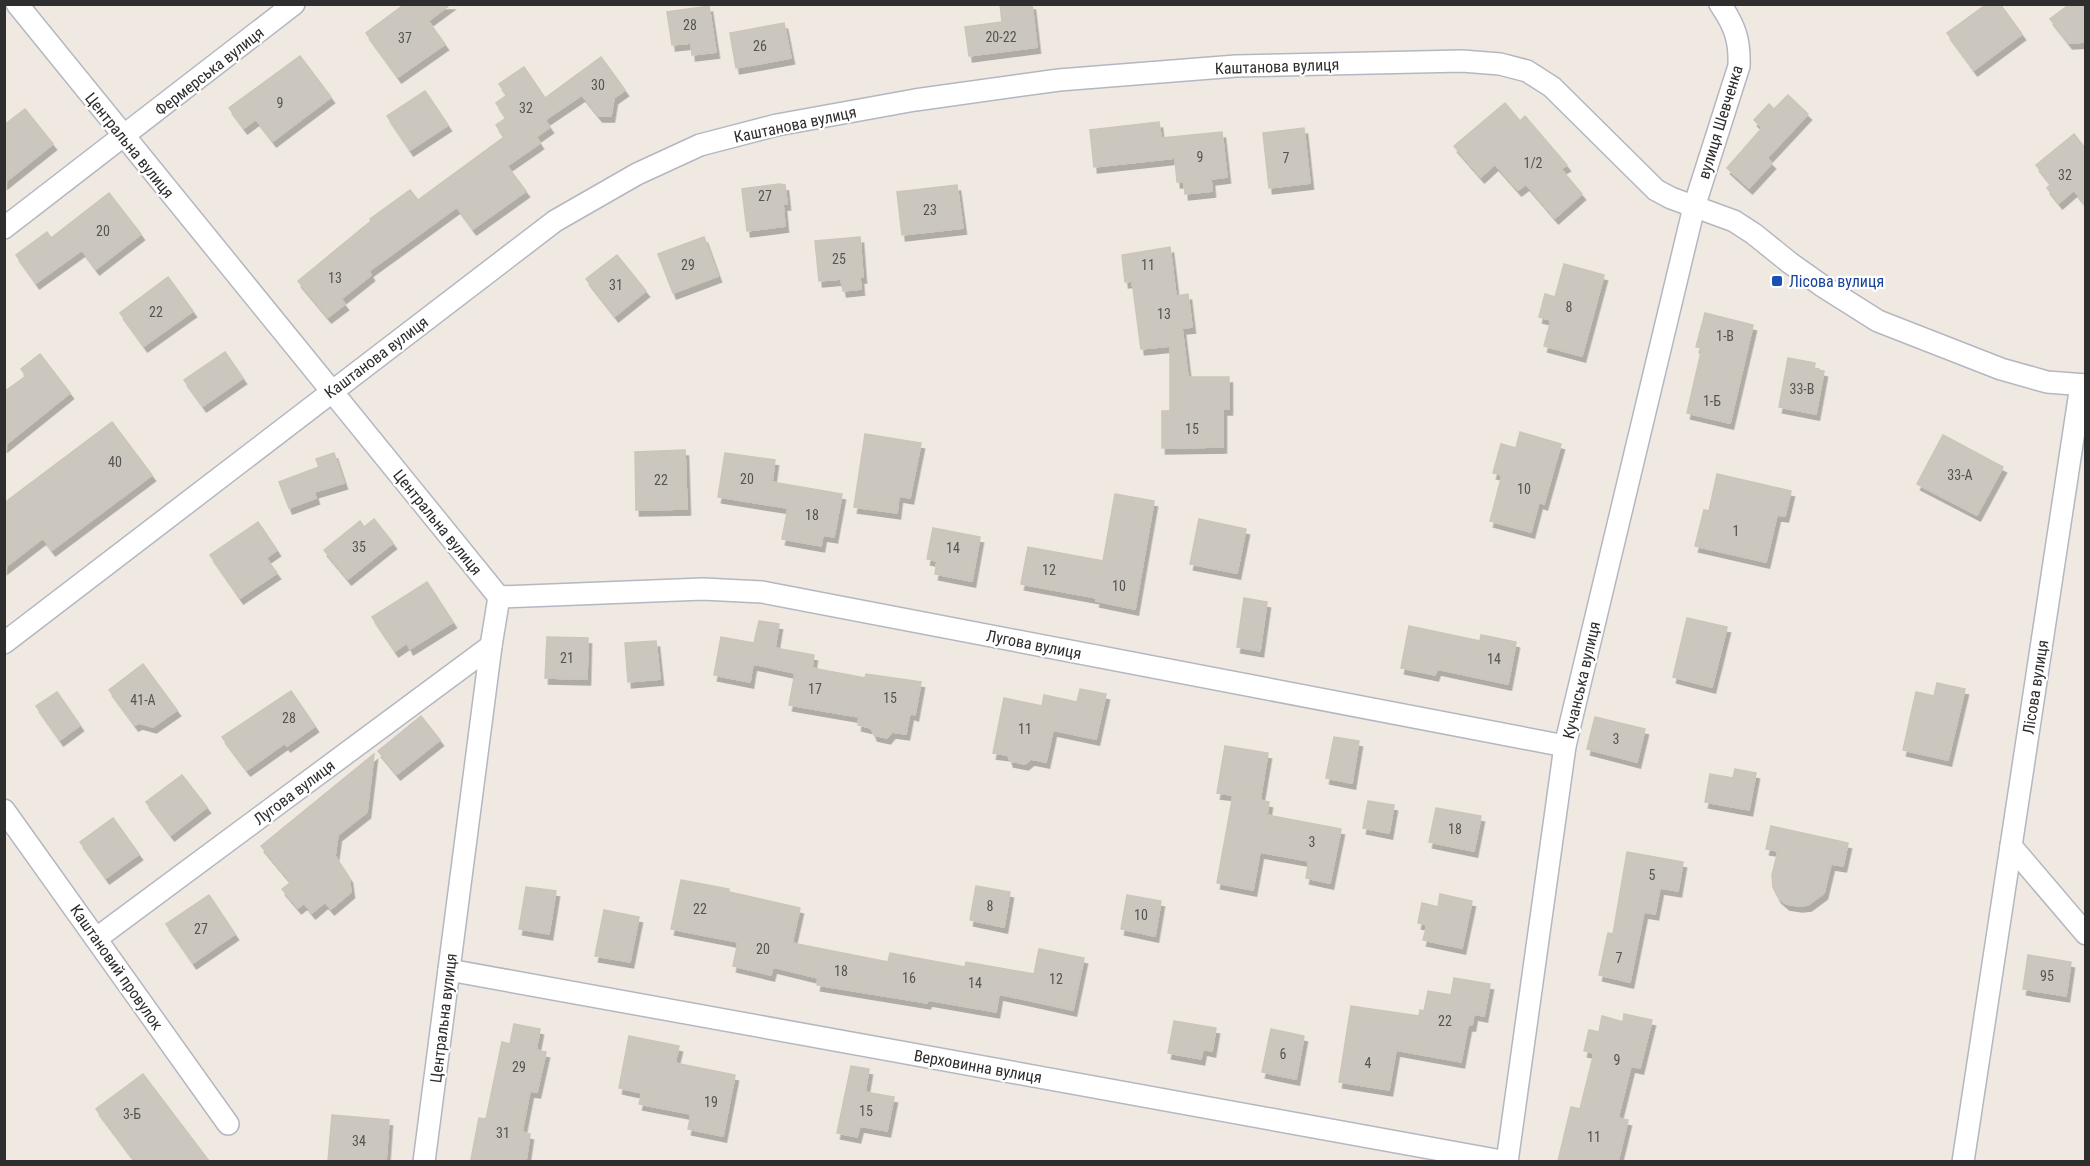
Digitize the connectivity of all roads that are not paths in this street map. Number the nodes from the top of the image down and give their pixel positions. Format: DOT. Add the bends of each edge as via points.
graph roads {
  1 [pos="17,4"];
  2 [pos="294,4"];
  3 [pos="1720,4"];
  4 [pos="124,138"];
  5 [pos="1694,207"];
  6 [pos="4,228"];
  7 [pos="2083,385"];
  8 [pos="331,391"];
  9 [pos="499,597"];
  10 [pos="4,643"];
  11 [pos="491,646"];
  12 [pos="1565,746"];
  13 [pos="4,810"];
  14 [pos="2011,846"];
  15 [pos="2085,934"];
  16 [pos="96,938"];
  17 [pos="449,970"];
  18 [pos="228,1124"];
  19 [pos="424,1161"];
  20 [pos="1507,1161"];
  21 [pos="1963,1161"];
  1 -- 4 [label="street, Центральна вулиця"];
  2 -- 4 [label="street, Фермерська вулиця"];
  3 -- 5 [label="street, вулиця Шевченка" via="1737,34 1739,66"];
  4 -- 6 [label="street, Фермерська вулиця"];
  4 -- 8 [label="street, Центральна вулиця"];
  5 -- 7 [label="street, Каштанова вулиця" via="1734,221 1878,321 2001,369"];
  5 -- 8 [label="street, Каштанова вулиця" via="1656,190 1552,87 1527,71 1500,64 1462,61 1236,66 1048,82 915,100 777,125 700,145 637,174 555,221"];
  5 -- 12 [label="street, Кучанська вулиця"];
  7 -- 14 [label="street, Лісова вулиця"];
  8 -- 9 [label="street, Центральна вулиця"];
  8 -- 10 [label="street, Каштанова вулиця"];
  9 -- 11 [label="street, Центральна вулиця"];
  9 -- 12 [label="street, Лугова вулиця" via="703,590 762,592"];
  11 -- 16 [label="street, Лугова вулиця"];
  11 -- 17 [label="street, Центральна вулиця"];
  12 -- 20 [label="street, Кучанська вулиця"];
  13 -- 16 [label="street, Каштановий провулок"];
  14 -- 15 [label="street"];
  14 -- 21 [label="street, Лісова вулиця"];
  16 -- 18 [label="street, Каштановий провулок"];
  17 -- 19 [label="street, Центральна вулиця"];
  17 -- 20 [label="street, Верховинна вулиця"];
}
